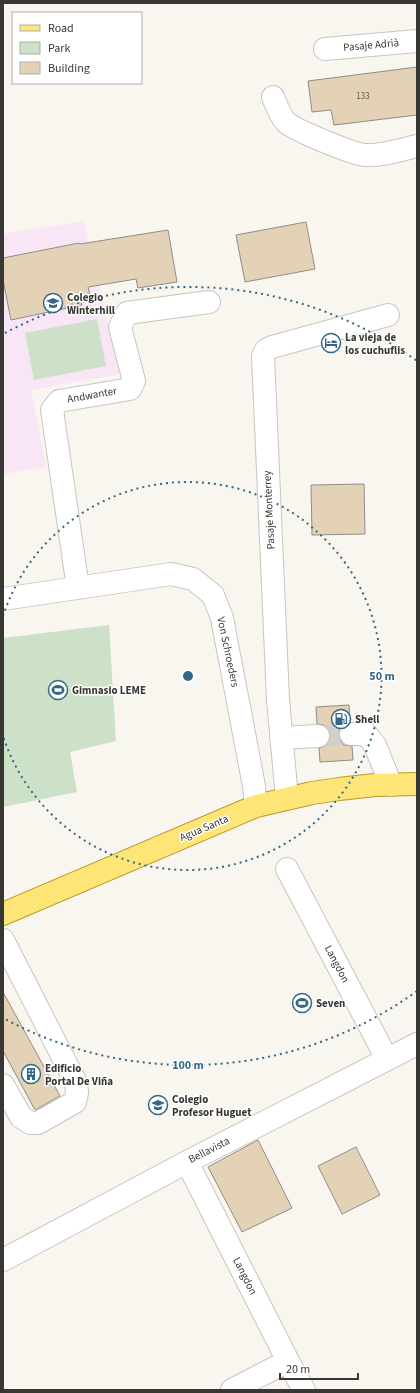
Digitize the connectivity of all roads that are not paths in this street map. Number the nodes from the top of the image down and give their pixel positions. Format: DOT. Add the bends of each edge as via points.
graph roads {
  1 [pos="417,41"];
  2 [pos="325,49"];
  3 [pos="273,97"];
  4 [pos="417,146"];
  5 [pos="209,302"];
  6 [pos="388,315"];
  7 [pos="78,588"];
  8 [pos="3,599"];
  9 [pos="351,734"];
  10 [pos="318,736"];
  11 [pos="281,738"];
  12 [pos="417,784"];
  13 [pos="391,785"];
  14 [pos="287,798"];
  15 [pos="256,806"];
  16 [pos="286,869"];
  17 [pos="3,914"];
  18 [pos="3,940"];
  19 [pos="417,1044"];
  20 [pos="387,1059"];
  21 [pos="3,1085"];
  22 [pos="187,1162"];
  23 [pos="3,1260"];
  24 [pos="288,1361"];
  25 [pos="232,1390"];
  26 [pos="304,1390"];
  1 -- 2 [label="street, Pasaje Adrià"];
  3 -- 4 [label="street" via="285,121 300,132 348,150 364,155"];
  5 -- 7 [label="street, Andwanter" via="127,313 120,327 134,381 130,389 59,401 52,410"];
  6 -- 11 [label="street, Pasaje Monterrey" via="272,347 262,356"];
  7 -- 8 [label="street, Von Schroeders"];
  7 -- 15 [label="street, Von Schroeders" via="171,574 193,579 213,595 222,618"];
  9 -- 13 [label="street" via="366,734 371,739"];
  10 -- 11 [label="street"];
  11 -- 14 [label="street, Pasaje Monterrey"];
  12 -- 13 [label="main road, Agua Santa"];
  13 -- 14 [label="main road, Agua Santa" via="339,789"];
  14 -- 15 [label="main road, Agua Santa"];
  15 -- 17 [label="main road, Agua Santa"];
  16 -- 20 [label="street, Langdon"];
  18 -- 21 [label="street" via="76,1083 77,1093 75,1102 38,1123 30,1123 21,1117"];
  19 -- 20 [label="street, Bellavista"];
  20 -- 22 [label="street, Bellavista"];
  22 -- 23 [label="street, Bellavista"];
  22 -- 24 [label="street, Langdon"];
  24 -- 25 [label="street"];
  24 -- 26 [label="street, Langdon"];
}
